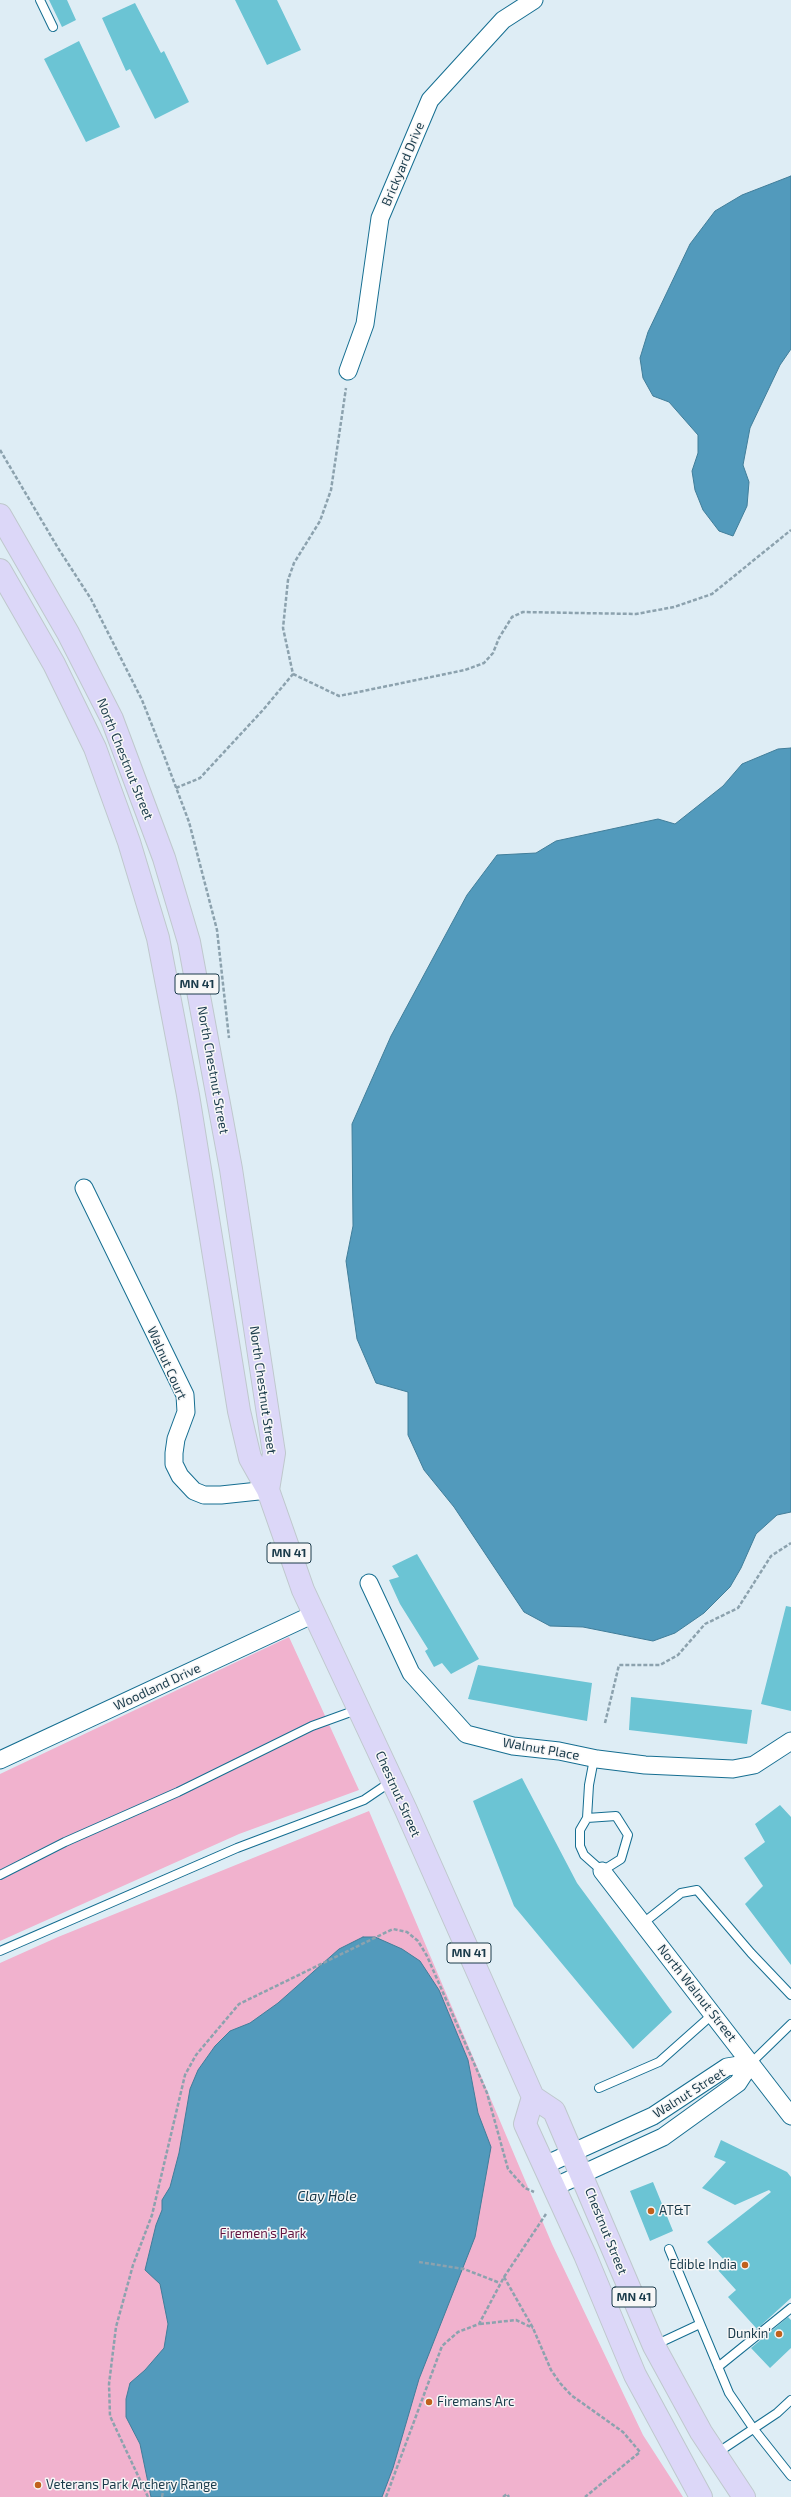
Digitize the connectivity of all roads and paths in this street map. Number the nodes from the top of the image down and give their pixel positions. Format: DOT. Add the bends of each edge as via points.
graph roads {
  1 [pos="40,0"];
  2 [pos="534,0"];
  3 [pos="53,27"];
  4 [pos="348,371"];
  5 [pos="0,515"];
  6 [pos="791,530"];
  7 [pos="0,570"];
  8 [pos="292,674"];
  9 [pos="176,788"];
  10 [pos="84,1188"];
  11 [pos="268,1490"];
  12 [pos="791,1543"];
  13 [pos="369,1583"];
  14 [pos="314,1614"];
  15 [pos="360,1709"];
  16 [pos="605,1723"];
  17 [pos="791,1741"];
  18 [pos="594,1759"];
  19 [pos="0,1760"];
  20 [pos="393,1781"];
  21 [pos="587,1818"];
  22 [pos="602,1871"];
  23 [pos="0,1875"];
  24 [pos="642,1924"];
  25 [pos="0,1951"];
  26 [pos="791,1994"];
  27 [pos="712,2014"];
  28 [pos="791,2024"];
  29 [pos="751,2063"];
  30 [pos="599,2088"];
  31 [pos="533,2097"];
  32 [pos="791,2116"];
  33 [pos="573,2153"];
  34 [pos="545,2165"];
  35 [pos="583,2175"];
  36 [pos="545,2190"];
  37 [pos="548,2211"];
  38 [pos="669,2249"];
  39 [pos="419,2262"];
  40 [pos="504,2277"];
  41 [pos="500,2284"];
  42 [pos="791,2308"];
  43 [pos="479,2324"];
  44 [pos="700,2324"];
  45 [pos="533,2328"];
  46 [pos="654,2346"];
  47 [pos="718,2367"];
  48 [pos="791,2400"];
  49 [pos="753,2428"];
  50 [pos="715,2454"];
  51 [pos="791,2476"];
  52 [pos="165,2481"];
  53 [pos="148,2497"];
  54 [pos="162,2497"];
  55 [pos="386,2497"];
  56 [pos="502,2497"];
  57 [pos="509,2497"];
  58 [pos="585,2497"];
  59 [pos="700,2497"];
  60 [pos="744,2497"];
  1 -- 3 [label="lane"];
  2 -- 4 [label="street, Brickyard Drive" via="503,20 430,100 380,218 365,324"];
  4 -- 8 [label="path" via="331,490 320,522 294,563 288,580 283,628"];
  5 -- 11 [label="main road, North Chestnut Street / MN 41" via="68,634 112,719 164,858 190,942 231,1169 273,1445"];
  6 -- 8 [label="path" via="712,594 674,607 636,614 523,612 512,618 493,653 484,663 465,670 339,696"];
  7 -- 11 [label="main road, North Chestnut Street / MN 41" via="54,664 95,748 129,842 158,938 188,1095 239,1411 250,1458"];
  8 -- 9 [label="path" via="263,710 200,778"];
  10 -- 11 [label="street, Walnut Court" via="185,1395 186,1412 176,1439 174,1453 174,1464 180,1476 194,1491 204,1495"];
  11 -- 14 [label="main road, Chestnut Street / MN 41" via="288,1551"];
  12 -- 16 [label="path" via="771,1556 738,1608 705,1624 678,1655 660,1665 619,1665"];
  13 -- 18 [label="street, Walnut Place" via="411,1673 466,1734 513,1746 559,1751"];
  14 -- 15 [label="main road, Chestnut Street / MN 41"];
  14 -- 19 [label="street, Woodland Drive"];
  15 -- 20 [label="main road, Chestnut Street / MN 41"];
  15 -- 23 [label="lane" via="312,1726"];
  17 -- 18 [label="street, Walnut Place" via="754,1765 733,1769 645,1765"];
  18 -- 21 [label="lane"];
  20 -- 25 [label="lane" via="364,1800 237,1848"];
  20 -- 31 [label="main road, Chestnut Street / MN 41"];
  21 -- 22 [label="lane" via="580,1830 580,1846 584,1855"];
  21 -- 22 [label="lane" via="616,1816 628,1835 621,1859"];
  22 -- 24 [label="street, North Walnut Street"];
  24 -- 26 [label="lane" via="681,1893 697,1890 751,1953"];
  24 -- 27 [label="street, North Walnut Street"];
  27 -- 29 [label="street, North Walnut Street"];
  27 -- 30 [label="lane" via="659,2062"];
  28 -- 29 [label="lane"];
  29 -- 32 [label="street, North Walnut Street"];
  29 -- 33 [label="street, Walnut Street" via="727,2067 653,2116"];
  29 -- 35 [label="street, Walnut Street" via="738,2083 663,2137"];
  31 -- 33 [label="main road, Chestnut Street / MN 41" via="554,2111"];
  31 -- 34 [label="main road, MN 41" via="525,2124"];
  33 -- 34 [label="street, Walnut Street"];
  33 -- 35 [label="main road, Chestnut Street / MN 41"];
  34 -- 36 [label="main road, MN 41"];
  35 -- 36 [label="street, Walnut Street"];
  35 -- 46 [label="main road, Chestnut Street / MN 41"];
  36 -- 53 [label="path" via="524,2188 508,2169 487,2093 427,1956 412,1936 400,1929 393,1929 239,2004 196,2055 185,2075 152,2215 123,2299 111,2356 110,2416"];
  36 -- 59 [label="main road, MN 41" via="635,2375"];
  37 -- 40 [label="path"];
  38 -- 44 [label="lane"];
  39 -- 41 [label="path" via="464,2269"];
  40 -- 41 [label="path"];
  40 -- 45 [label="path"];
  41 -- 43 [label="path"];
  42 -- 47 [label="lane"];
  43 -- 45 [label="path" via="516,2320"];
  43 -- 55 [label="path" via="458,2332 442,2346"];
  44 -- 46 [label="lane"];
  44 -- 47 [label="lane"];
  45 -- 58 [label="path" via="548,2364 560,2383 571,2395 623,2432 640,2452"];
  46 -- 50 [label="main road, Chestnut Street / MN 41" via="669,2377"];
  47 -- 49 [label="lane" via="729,2393"];
  48 -- 49 [label="lane"];
  49 -- 50 [label="lane"];
  49 -- 51 [label="lane"];
  50 -- 60 [label="main road, Chestnut Street / MN 41"];
  52 -- 54 [label="path"];
  56 -- 57 [label="path" via="507,2494"];
}
